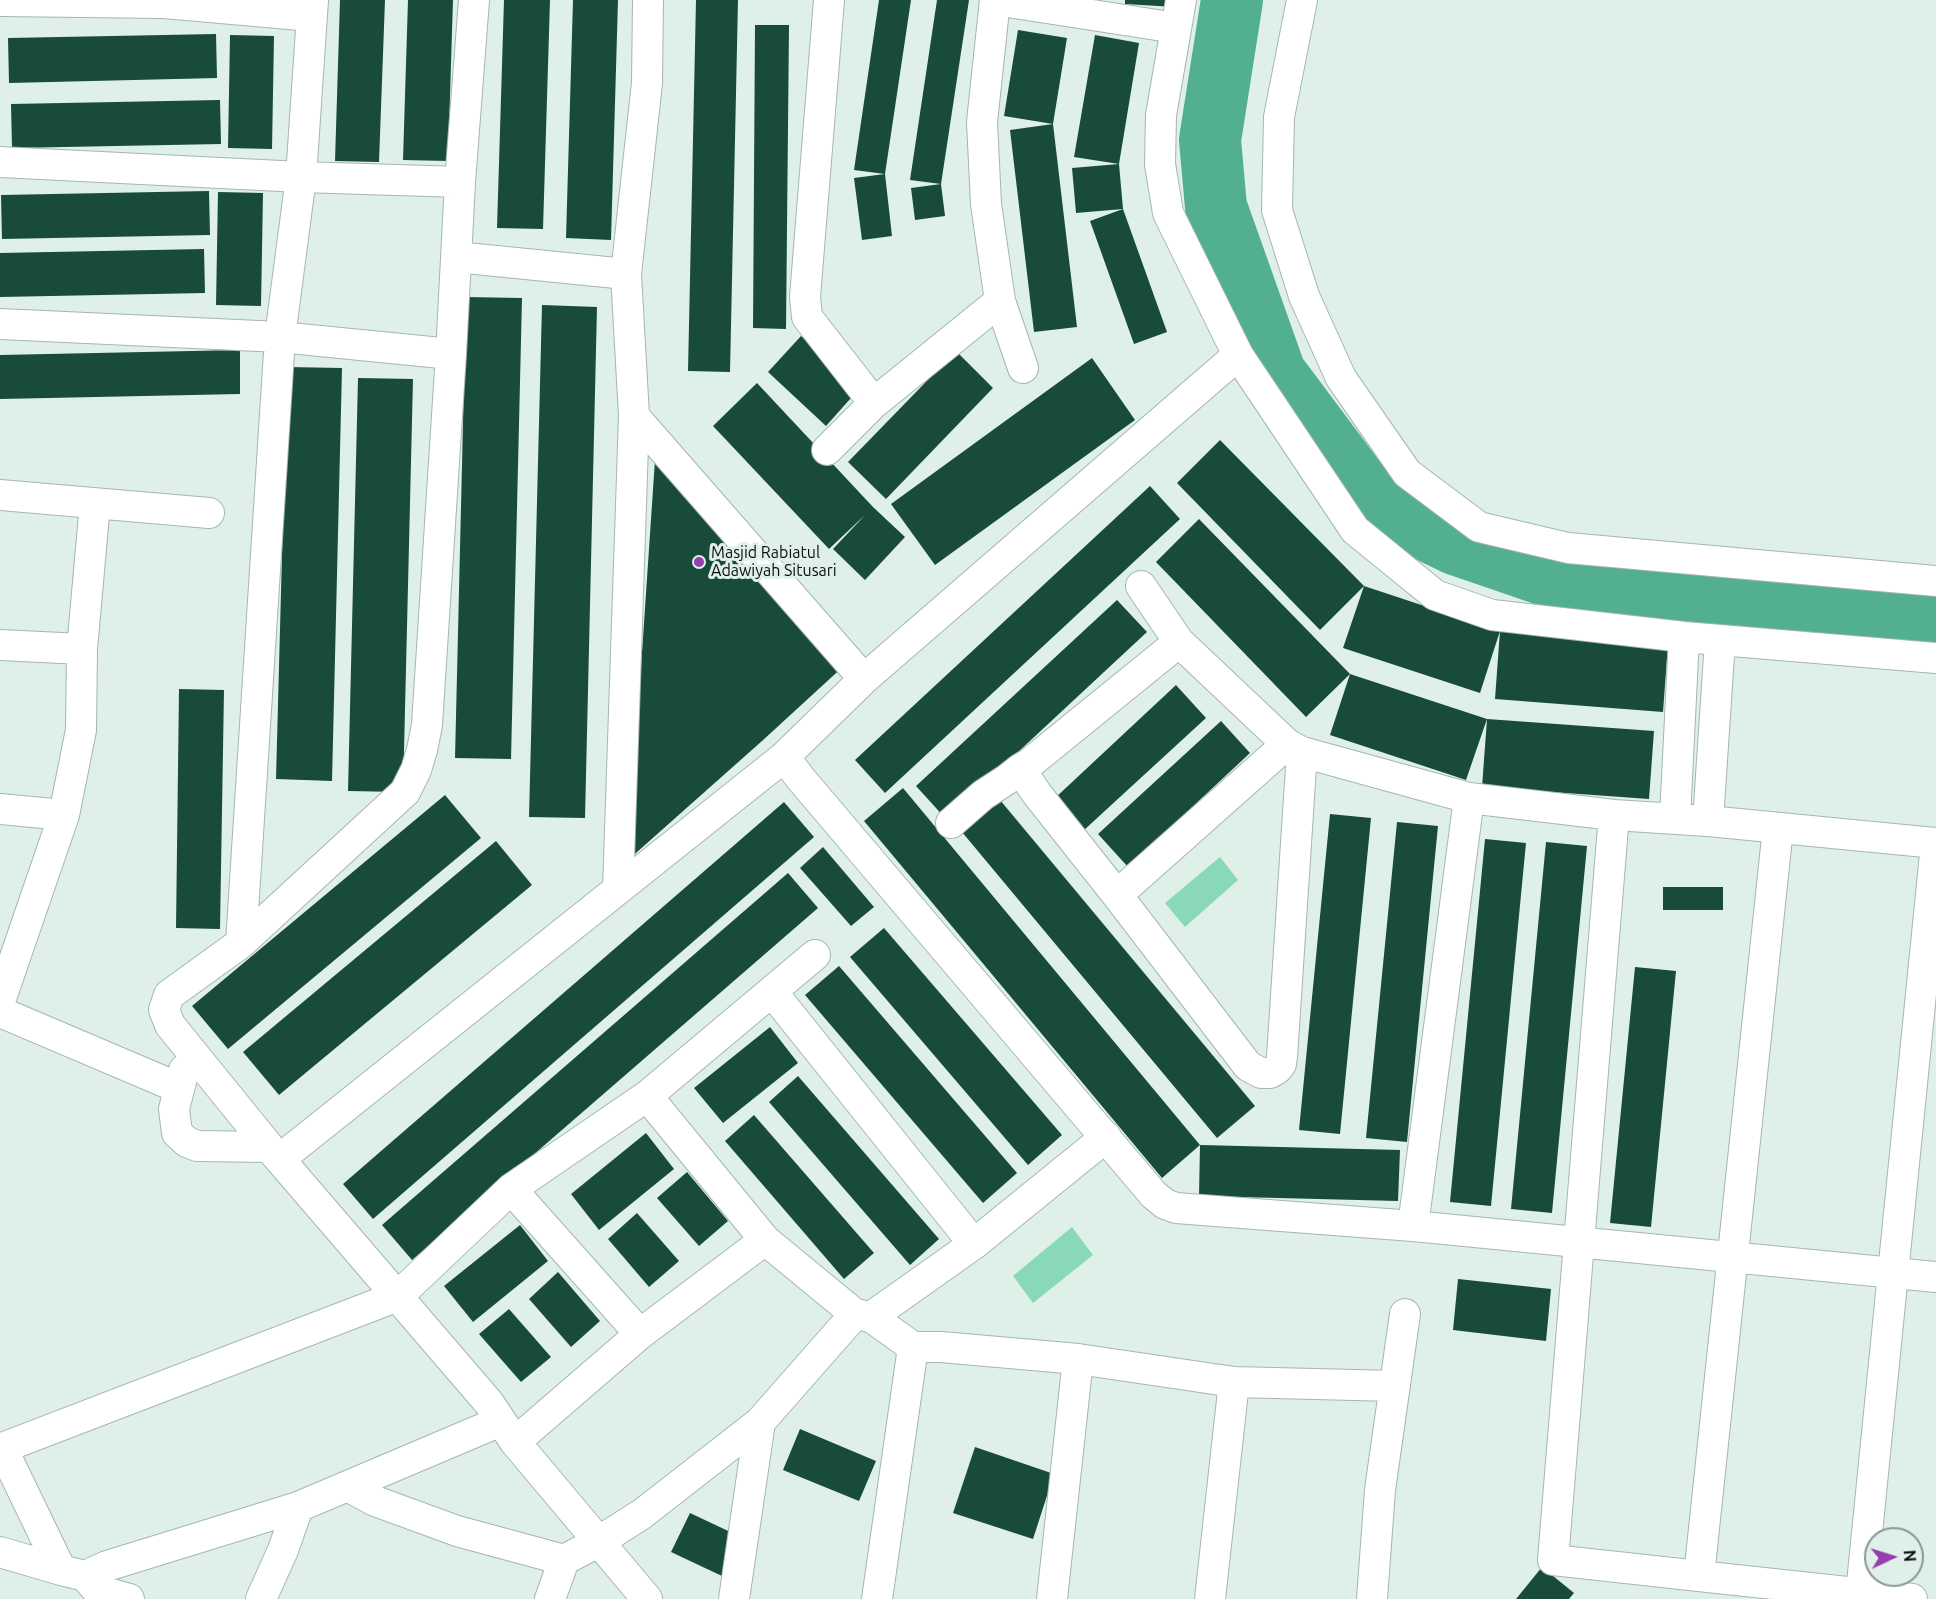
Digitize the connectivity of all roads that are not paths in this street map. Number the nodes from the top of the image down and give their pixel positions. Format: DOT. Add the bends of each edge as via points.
graph roads {
  1 [pos="474,0"];
  2 [pos="648,0"];
  3 [pos="829,0"];
  4 [pos="1302,0"];
  5 [pos="0,2"];
  6 [pos="164,2"];
  7 [pos="313,8"];
  8 [pos="1178,14"];
  9 [pos="0,162"];
  10 [pos="301,177"];
  11 [pos="460,182"];
  12 [pos="456,257"];
  13 [pos="626,274"];
  14 [pos="1000,301"];
  15 [pos="0,324"];
  16 [pos="280,337"];
  17 [pos="451,354"];
  18 [pos="1238,355"];
  19 [pos="1023,368"];
  20 [pos="874,403"];
  21 [pos="634,416"];
  22 [pos="827,450"];
  23 [pos="0,495"];
  24 [pos="95,504"];
  25 [pos="209,513"];
  26 [pos="1936,581"];
  27 [pos="1141,586"];
  28 [pos="1684,637"];
  29 [pos="1720,640"];
  30 [pos="1179,642"];
  31 [pos="0,645"];
  32 [pos="82,649"];
  33 [pos="1936,658"];
  34 [pos="864,679"];
  35 [pos="1294,748"];
  36 [pos="784,757"];
  37 [pos="1020,769"];
  38 [pos="1469,798"];
  39 [pos="0,810"];
  40 [pos="64,815"];
  41 [pos="1614,815"];
  42 [pos="1675,818"];
  43 [pos="1708,821"];
  44 [pos="951,823"];
  45 [pos="1778,828"];
  46 [pos="1936,844"];
  47 [pos="618,890"];
  48 [pos="1117,895"];
  49 [pos="241,943"];
  50 [pos="8,954"];
  51 [pos="815,955"];
  52 [pos="772,992"];
  53 [pos="0,1001"];
  54 [pos="0,1010"];
  55 [pos="189,1050"];
  56 [pos="179,1088"];
  57 [pos="647,1095"];
  58 [pos="1106,1137"];
  59 [pos="275,1152"];
  60 [pos="511,1189"];
  61 [pos="1413,1226"];
  62 [pos="765,1240"];
  63 [pos="1579,1242"];
  64 [pos="974,1244"];
  65 [pos="1733,1257"];
  66 [pos="1893,1273"];
  67 [pos="1936,1277"];
  68 [pos="398,1296"];
  69 [pos="1405,1314"];
  70 [pos="863,1315"];
  71 [pos="640,1334"];
  72 [pos="913,1347"];
  73 [pos="1078,1359"];
  74 [pos="1234,1382"];
  75 [pos="1395,1386"];
  76 [pos="760,1422"];
  77 [pos="508,1431"];
  78 [pos="347,1486"];
  79 [pos="298,1507"];
  80 [pos="598,1542"];
  81 [pos="0,1552"];
  82 [pos="564,1560"];
  83 [pos="73,1573"];
  84 [pos="1699,1576"];
  85 [pos="1861,1593"];
  86 [pos="129,1599"];
  87 [pos="261,1599"];
  88 [pos="550,1599"];
  89 [pos="647,1599"];
  90 [pos="734,1599"];
  91 [pos="877,1599"];
  92 [pos="1052,1599"];
  93 [pos="1210,1599"];
  94 [pos="1372,1599"];
  95 [pos="1912,1599"];
  1 -- 11 [label="street"];
  2 -- 13 [label="street" via="647,83"];
  3 -- 20 [label="street" via="805,297 807,317"];
  4 -- 26 [label="street" via="1279,117 1277,210 1304,296 1341,378 1407,473 1479,527 1568,548"];
  5 -- 6 [label="street"];
  6 -- 7 [label="street"];
  7 -- 10 [label="street"];
  8 -- 14 [label="street" via="995,0 982,122 986,204"];
  8 -- 18 [label="street" via="1161,114 1160,164 1168,213"];
  9 -- 10 [label="street"];
  10 -- 11 [label="street"];
  10 -- 16 [label="street"];
  11 -- 12 [label="street"];
  12 -- 13 [label="street"];
  12 -- 17 [label="street"];
  13 -- 21 [label="street"];
  14 -- 19 [label="street"];
  14 -- 20 [label="street"];
  15 -- 16 [label="street"];
  16 -- 17 [label="street"];
  16 -- 49 [label="street"];
  17 -- 49 [label="street" via="427,725 416,770 405,792"];
  18 -- 28 [label="street" via="1355,530 1435,595 1492,615"];
  18 -- 34 [label="street"];
  20 -- 22 [label="street"];
  21 -- 34 [label="street"];
  21 -- 47 [label="street"];
  23 -- 24 [label="street"];
  24 -- 25 [label="street"];
  24 -- 32 [label="street"];
  27 -- 30 [label="street"];
  28 -- 29 [label="street"];
  28 -- 42 [label="street"];
  29 -- 33 [label="street"];
  29 -- 43 [label="street"];
  30 -- 35 [label="street"];
  30 -- 37 [label="street"];
  31 -- 32 [label="street"];
  32 -- 40 [label="street" via="81,730"];
  34 -- 36 [label="street"];
  35 -- 38 [label="street"];
  35 -- 48 [label="street"];
  35 -- 48 [label="street" via="1282,1057 1277,1069 1261,1073 1248,1066"];
  36 -- 47 [label="street"];
  36 -- 58 [label="street"];
  37 -- 44 [label="street"];
  37 -- 48 [label="street"];
  38 -- 41 [label="street"];
  38 -- 61 [label="street"];
  39 -- 40 [label="street"];
  40 -- 50 [label="street"];
  41 -- 42 [label="street"];
  41 -- 63 [label="street"];
  42 -- 43 [label="street"];
  43 -- 45 [label="street"];
  45 -- 46 [label="street"];
  45 -- 65 [label="street"];
  46 -- 66 [label="street"];
  47 -- 59 [label="street"];
  49 -- 55 [label="street" via="169,995 164,1010"];
  50 -- 53 [label="street"];
  51 -- 52 [label="street"];
  52 -- 57 [label="street"];
  52 -- 64 [label="street"];
  54 -- 56 [label="street"];
  55 -- 56 [label="street"];
  55 -- 59 [label="street"];
  56 -- 59 [label="street" via="174,1108 177,1133 187,1142"];
  57 -- 60 [label="street"];
  57 -- 62 [label="street"];
  58 -- 61 [label="street" via="1154,1195 1176,1208"];
  58 -- 64 [label="street"];
  59 -- 68 [label="street"];
  60 -- 68 [label="street"];
  60 -- 71 [label="street"];
  61 -- 63 [label="street"];
  62 -- 70 [label="street"];
  62 -- 71 [label="street"];
  63 -- 65 [label="street"];
  63 -- 84 [label="street" via="1552,1560"];
  64 -- 70 [label="street"];
  65 -- 66 [label="street"];
  65 -- 84 [label="street"];
  66 -- 67 [label="street"];
  66 -- 85 [label="street"];
  68 -- 77 [label="street"];
  68 -- 83 [label="street" via="2,1448"];
  69 -- 75 [label="street"];
  70 -- 72 [label="street"];
  70 -- 76 [label="street"];
  71 -- 77 [label="street"];
  72 -- 73 [label="street"];
  72 -- 91 [label="street"];
  73 -- 74 [label="street"];
  73 -- 92 [label="street"];
  74 -- 75 [label="street"];
  74 -- 93 [label="street"];
  75 -- 94 [label="street" via="1380,1490"];
  76 -- 80 [label="street" via="675,1490"];
  76 -- 90 [label="street"];
  77 -- 78 [label="street"];
  77 -- 80 [label="street"];
  78 -- 79 [label="street"];
  78 -- 82 [label="street" via="375,1501 457,1531"];
  79 -- 83 [label="street" via="108,1566"];
  79 -- 87 [label="street"];
  80 -- 82 [label="street"];
  80 -- 89 [label="street"];
  81 -- 83 [label="street"];
  82 -- 88 [label="street"];
  83 -- 86 [label="street" via="96,1590"];
  84 -- 85 [label="street"];
  85 -- 95 [label="street"];
}
